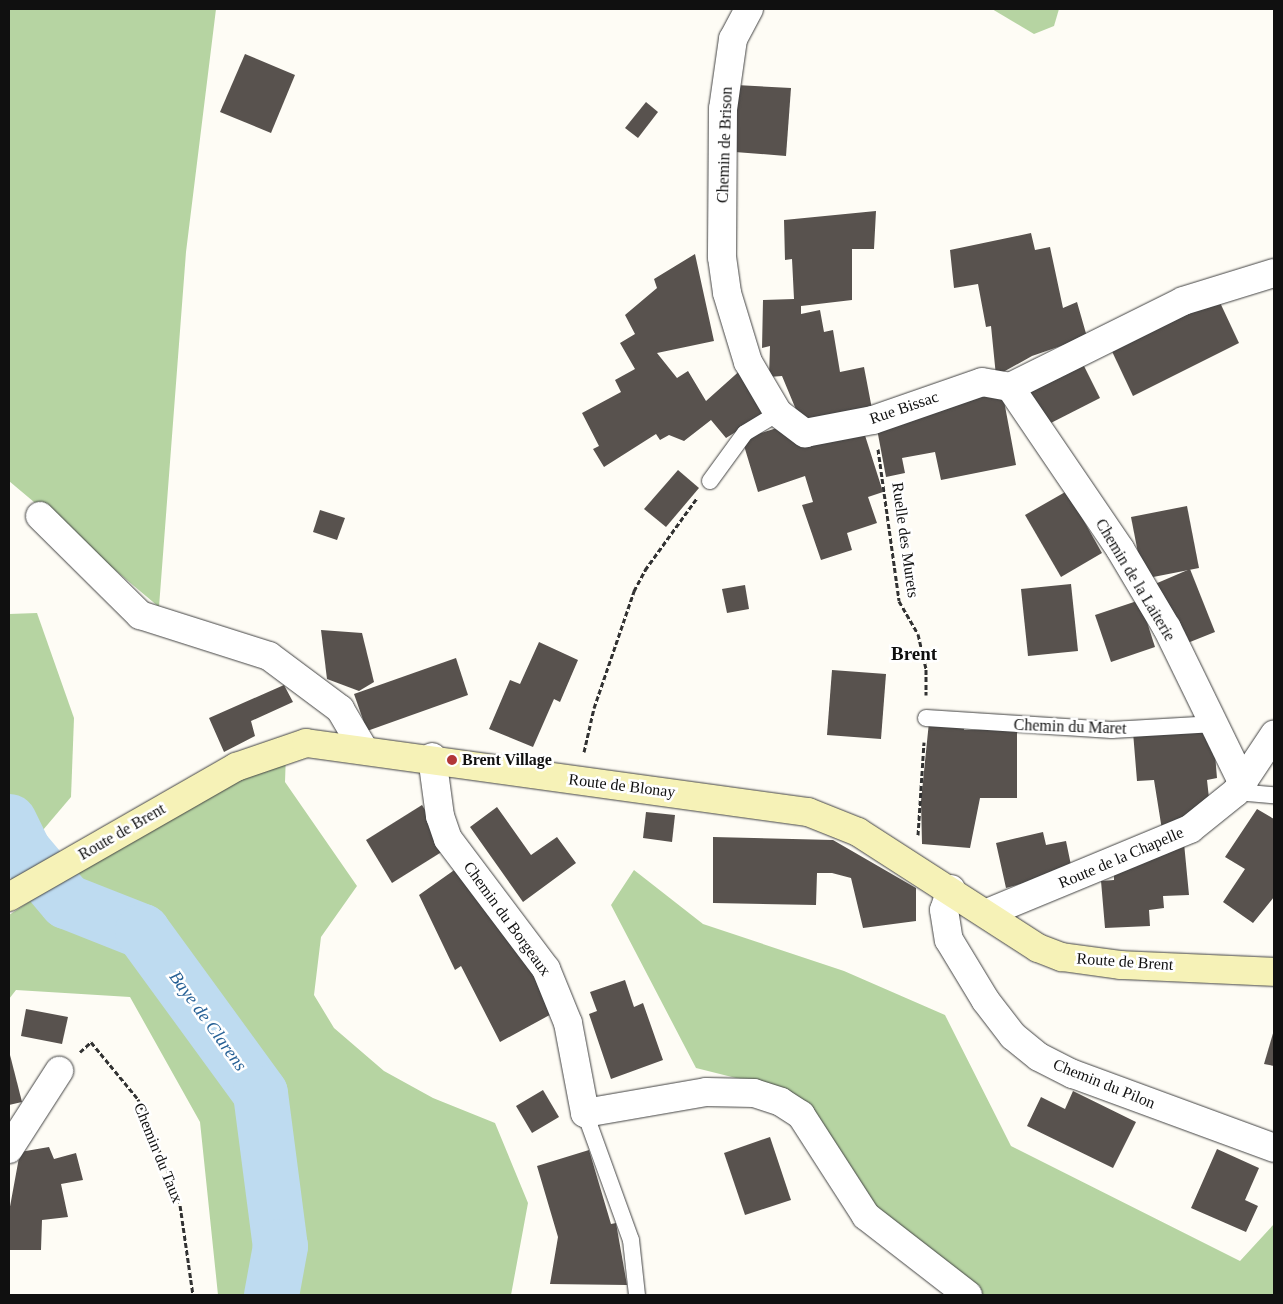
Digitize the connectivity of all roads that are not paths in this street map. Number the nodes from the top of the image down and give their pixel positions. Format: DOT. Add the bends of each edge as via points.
graph roads {
  1 [pos="749,9"];
  2 [pos="722,256"];
  3 [pos="1274,274"];
  4 [pos="1010,387"];
  5 [pos="778,413"];
  6 [pos="710,481"];
  7 [pos="40,516"];
  8 [pos="926,718"];
  9 [pos="1215,724"];
  10 [pos="1274,736"];
  11 [pos="363,748"];
  12 [pos="432,757"];
  13 [pos="236,767"];
  14 [pos="1239,788"];
  15 [pos="1274,795"];
  16 [pos="951,889"];
  17 [pos="9,897"];
  18 [pos="987,913"];
  19 [pos="1274,972"];
  20 [pos="59,1071"];
  21 [pos="585,1113"];
  22 [pos="1274,1148"];
  23 [pos="9,1149"];
  24 [pos="637,1295"];
  25 [pos="968,1295"];
  1 -- 2 [label="street, Chemin de Brison" via="733,38 723,109"];
  2 -- 5 [label="street, Rue Bissac" via="727,293 748,362"];
  3 -- 4 [label="street" via="1183,301"];
  4 -- 5 [label="street, Rue Bissac" via="982,382 873,420 805,433"];
  4 -- 9 [label="street, Chemin de la Laiterie" via="1120,550 1167,628"];
  5 -- 6 [label="lane" via="745,433"];
  7 -- 11 [label="street" via="140,615 269,656 340,709"];
  8 -- 9 [label="lane, Chemin du Maret" via="1112,730"];
  9 -- 14 [label="street, Chemin de la Laiterie"];
  10 -- 14 [label="street, Route de la Chapelle"];
  11 -- 12 [label="main road, Route de Blonay"];
  11 -- 13 [label="main road, Route de Blonay" via="306,743"];
  12 -- 16 [label="main road, Route de Blonay" via="575,781 808,812 858,832"];
  12 -- 21 [label="street, Chemin du Borgeaux" via="440,816 448,839 546,969 568,1023"];
  13 -- 17 [label="main road, Route de Brent"];
  14 -- 15 [label="lane"];
  14 -- 18 [label="street, Route de la Chapelle" via="1190,829"];
  16 -- 18 [label="main road, Route de Blonay"];
  16 -- 22 [label="street, Chemin du Pilon" via="944,910 949,940 1013,1036 1039,1057 1073,1074"];
  18 -- 19 [label="main road, Route de Brent" via="1038,948 1062,957 1120,965"];
  20 -- 23 [label="street"];
  21 -- 24 [label="lane" via="631,1240"];
  21 -- 25 [label="street" via="706,1092 754,1094 781,1102 801,1116 866,1216"];
}
